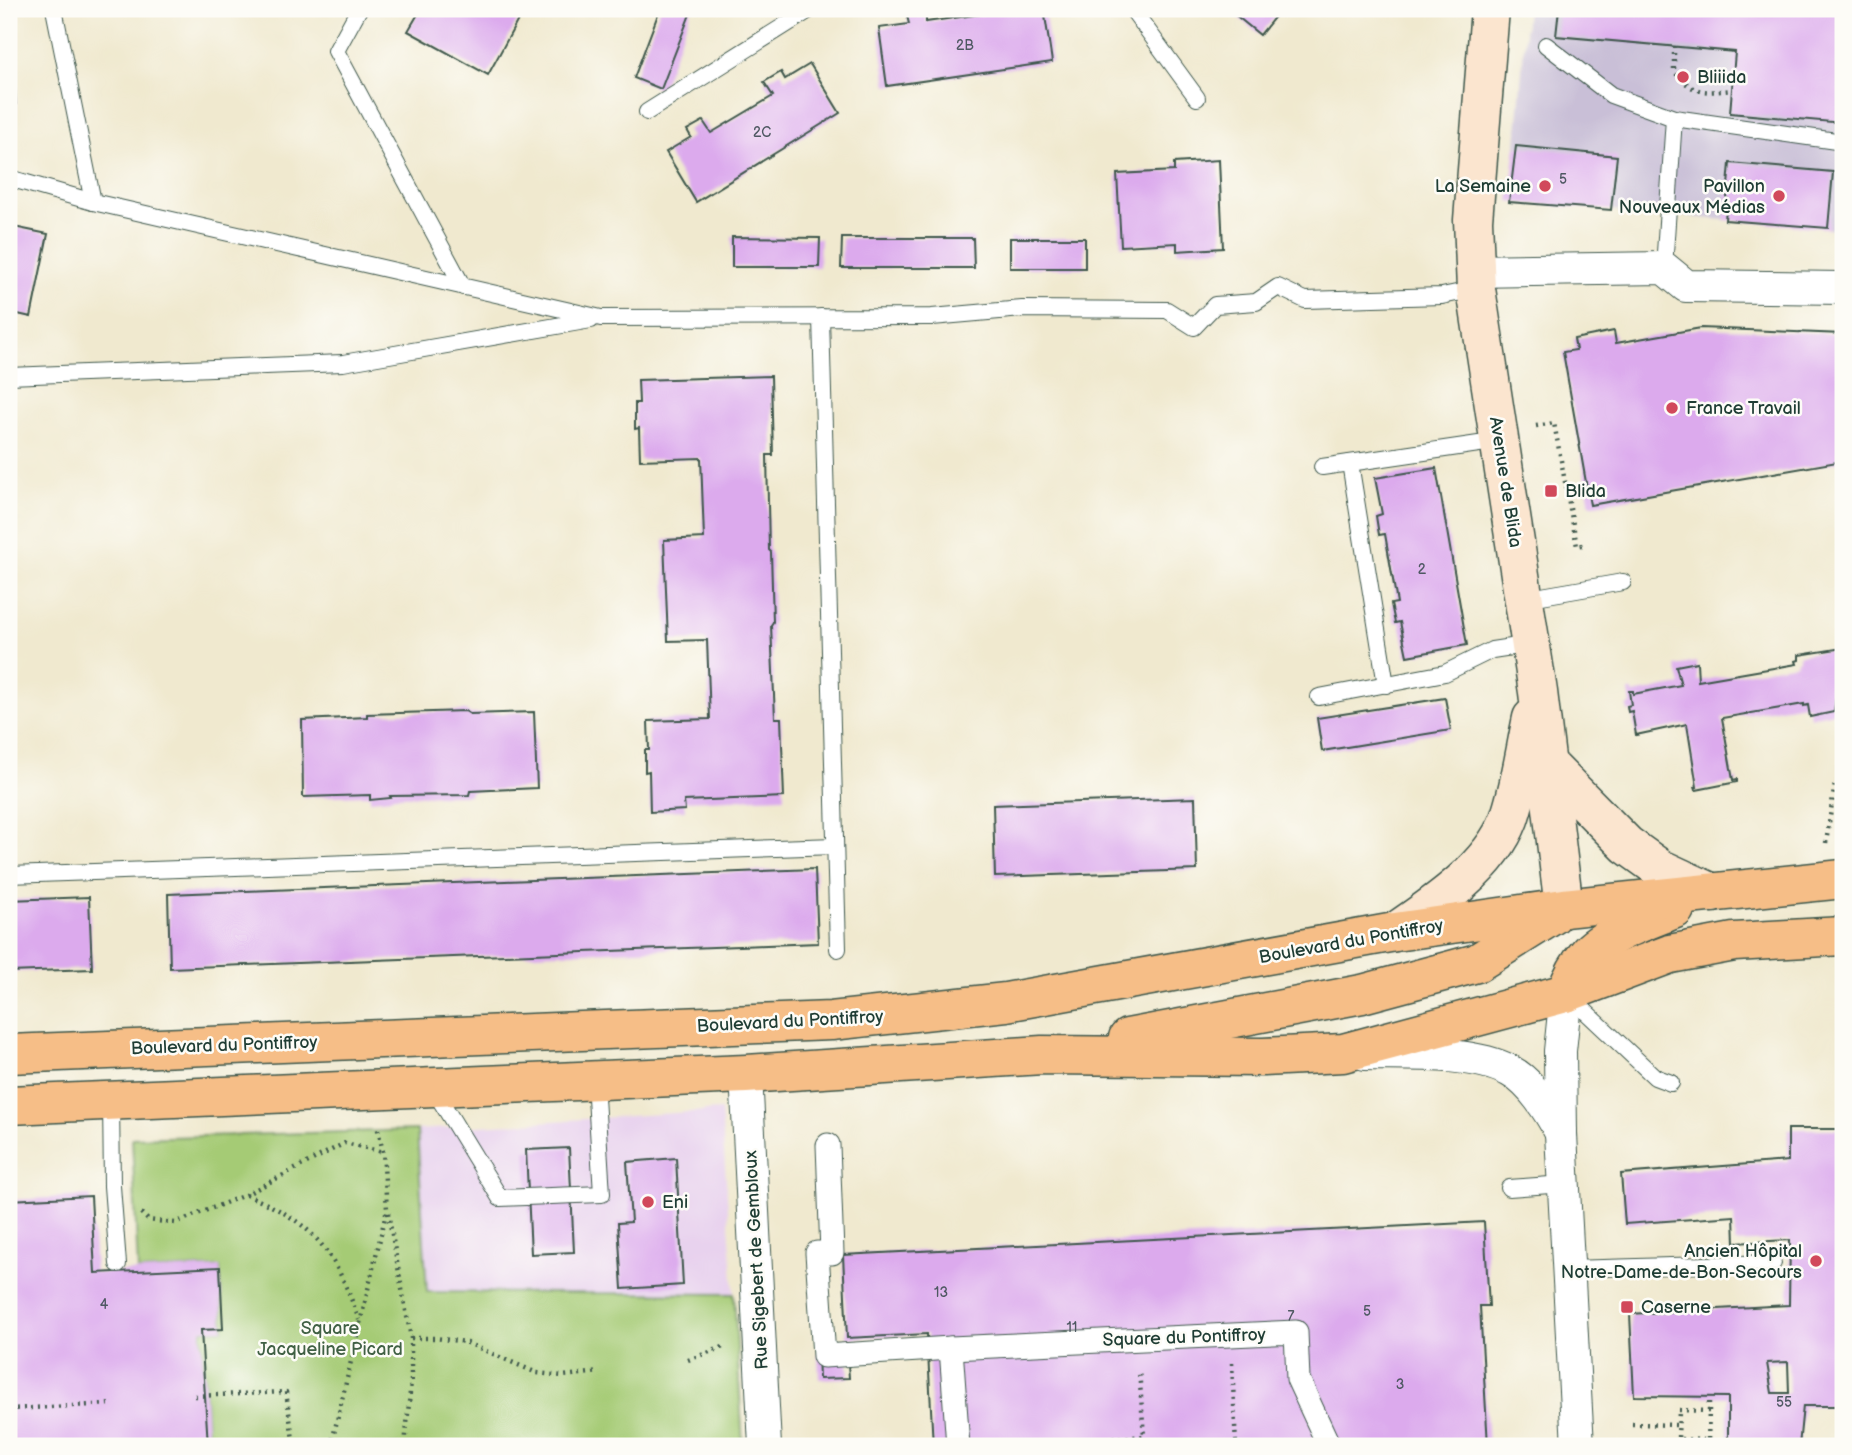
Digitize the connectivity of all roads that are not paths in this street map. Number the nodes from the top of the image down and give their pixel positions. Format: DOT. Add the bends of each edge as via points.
graph roads {
  1 [pos="54,9"];
  2 [pos="359,9"];
  3 [pos="811,9"];
  4 [pos="1132,9"];
  5 [pos="1490,9"];
  6 [pos="1546,45"];
  7 [pos="1197,98"];
  8 [pos="646,113"];
  9 [pos="1674,118"];
  10 [pos="1843,142"];
  11 [pos="9,178"];
  12 [pos="93,202"];
  13 [pos="1664,268"];
  14 [pos="1475,280"];
  15 [pos="463,287"];
  16 [pos="1843,288"];
  17 [pos="821,317"];
  18 [pos="601,318"];
  19 [pos="9,376"];
  20 [pos="1499,440"];
  21 [pos="1350,463"];
  22 [pos="1322,467"];
  23 [pos="1623,582"];
  24 [pos="1524,600"];
  25 [pos="1531,644"];
  26 [pos="1386,685"];
  27 [pos="1538,692"];
  28 [pos="1319,697"];
  29 [pos="1547,764"];
  30 [pos="835,846"];
  31 [pos="1834,865"];
  32 [pos="9,875"];
  33 [pos="1713,893"];
  34 [pos="1564,908"];
  35 [pos="1395,932"];
  36 [pos="1843,936"];
  37 [pos="838,948"];
  38 [pos="1566,993"];
  39 [pos="1343,1053"];
  40 [pos="9,1054"];
  41 [pos="1042,1055"];
  42 [pos="746,1074"];
  43 [pos="595,1081"];
  44 [pos="1671,1083"];
  45 [pos="433,1088"];
  46 [pos="111,1100"];
  47 [pos="9,1105"];
  48 [pos="1561,1134"];
  49 [pos="828,1145"];
  50 [pos="1564,1184"];
  51 [pos="1510,1188"];
  52 [pos="1773,1263"];
  53 [pos="118,1264"];
  54 [pos="1569,1269"];
  55 [pos="951,1348"];
  56 [pos="765,1446"];
  57 [pos="958,1446"];
  58 [pos="1329,1446"];
  59 [pos="1578,1446"];
  1 -- 12 [label="lane"];
  2 -- 15 [label="lane" via="336,51"];
  3 -- 8 [label="lane"];
  4 -- 7 [label="lane"];
  5 -- 14 [label="main road, Avenue de Blida" via="1473,220"];
  6 -- 9 [label="lane" via="1611,95"];
  9 -- 10 [label="lane"];
  9 -- 13 [label="lane"];
  11 -- 12 [label="lane"];
  12 -- 15 [label="lane"];
  13 -- 14 [label="street"];
  13 -- 16 [label="street" via="1686,286"];
  14 -- 17 [label="lane" via="1442,296 1304,300 1278,287 1256,302 1215,305 1194,327 1167,310 1022,309 932,317"];
  14 -- 20 [label="main road, Avenue de Blida"];
  15 -- 18 [label="lane"];
  17 -- 18 [label="lane"];
  17 -- 30 [label="lane"];
  18 -- 19 [label="lane" via="343,363"];
  20 -- 21 [label="lane"];
  20 -- 24 [label="main road, Avenue de Blida"];
  21 -- 22 [label="lane"];
  21 -- 26 [label="lane"];
  23 -- 24 [label="lane"];
  24 -- 25 [label="main road, Avenue de Blida"];
  25 -- 26 [label="lane" via="1492,649 1445,673"];
  25 -- 27 [label="main road, Avenue de Blida"];
  26 -- 28 [label="lane"];
  27 -- 29 [label="main road, Avenue de Blida"];
  27 -- 35 [label="main road, Avenue de Blida" via="1502,833 1466,877"];
  29 -- 33 [label="main road" via="1628,845 1659,868"];
  29 -- 34 [label="main road, Avenue de Blida"];
  30 -- 32 [label="lane"];
  30 -- 37 [label="lane"];
  31 -- 33 [label="main road, Boulevard du Pontiffroy"];
  33 -- 34 [label="main road, Boulevard du Pontiffroy"];
  33 -- 38 [label="main road, Boulevard du Pontiffroy" via="1626,930 1589,952 1574,971"];
  34 -- 35 [label="main road, Boulevard du Pontiffroy"];
  34 -- 38 [label="main road"];
  34 -- 41 [label="main road, Boulevard du Pontiffroy" via="1465,966 1362,994"];
  35 -- 40 [label="main road, Boulevard du Pontiffroy" via="1006,1002 831,1021"];
  36 -- 38 [label="main road, Boulevard du Pontiffroy" via="1734,942 1670,954"];
  38 -- 39 [label="main road, Boulevard du Pontiffroy"];
  38 -- 44 [label="lane" via="1655,1077"];
  38 -- 48 [label="street" via="1559,1051"];
  39 -- 41 [label="main road, Boulevard du Pontiffroy"];
  39 -- 48 [label="street" via="1478,1058 1511,1071 1546,1105"];
  41 -- 42 [label="main road, Boulevard du Pontiffroy"];
  42 -- 43 [label="main road, Boulevard du Pontiffroy"];
  42 -- 56 [label="street, Rue Sigebert de Gembloux"];
  43 -- 45 [label="main road, Boulevard du Pontiffroy"];
  43 -- 45 [label="lane" via="602,1194 500,1198"];
  45 -- 46 [label="main road, Boulevard du Pontiffroy"];
  46 -- 47 [label="main road, Boulevard du Pontiffroy"];
  46 -- 53 [label="lane"];
  48 -- 50 [label="street"];
  49 -- 55 [label="street, Square du Pontiffroy" via="832,1252 817,1253 824,1356"];
  50 -- 51 [label="lane"];
  50 -- 54 [label="street"];
  52 -- 54 [label="lane"];
  54 -- 59 [label="street"];
  55 -- 57 [label="street"];
  55 -- 58 [label="street, Square du Pontiffroy" via="1296,1332 1298,1379"];
}
